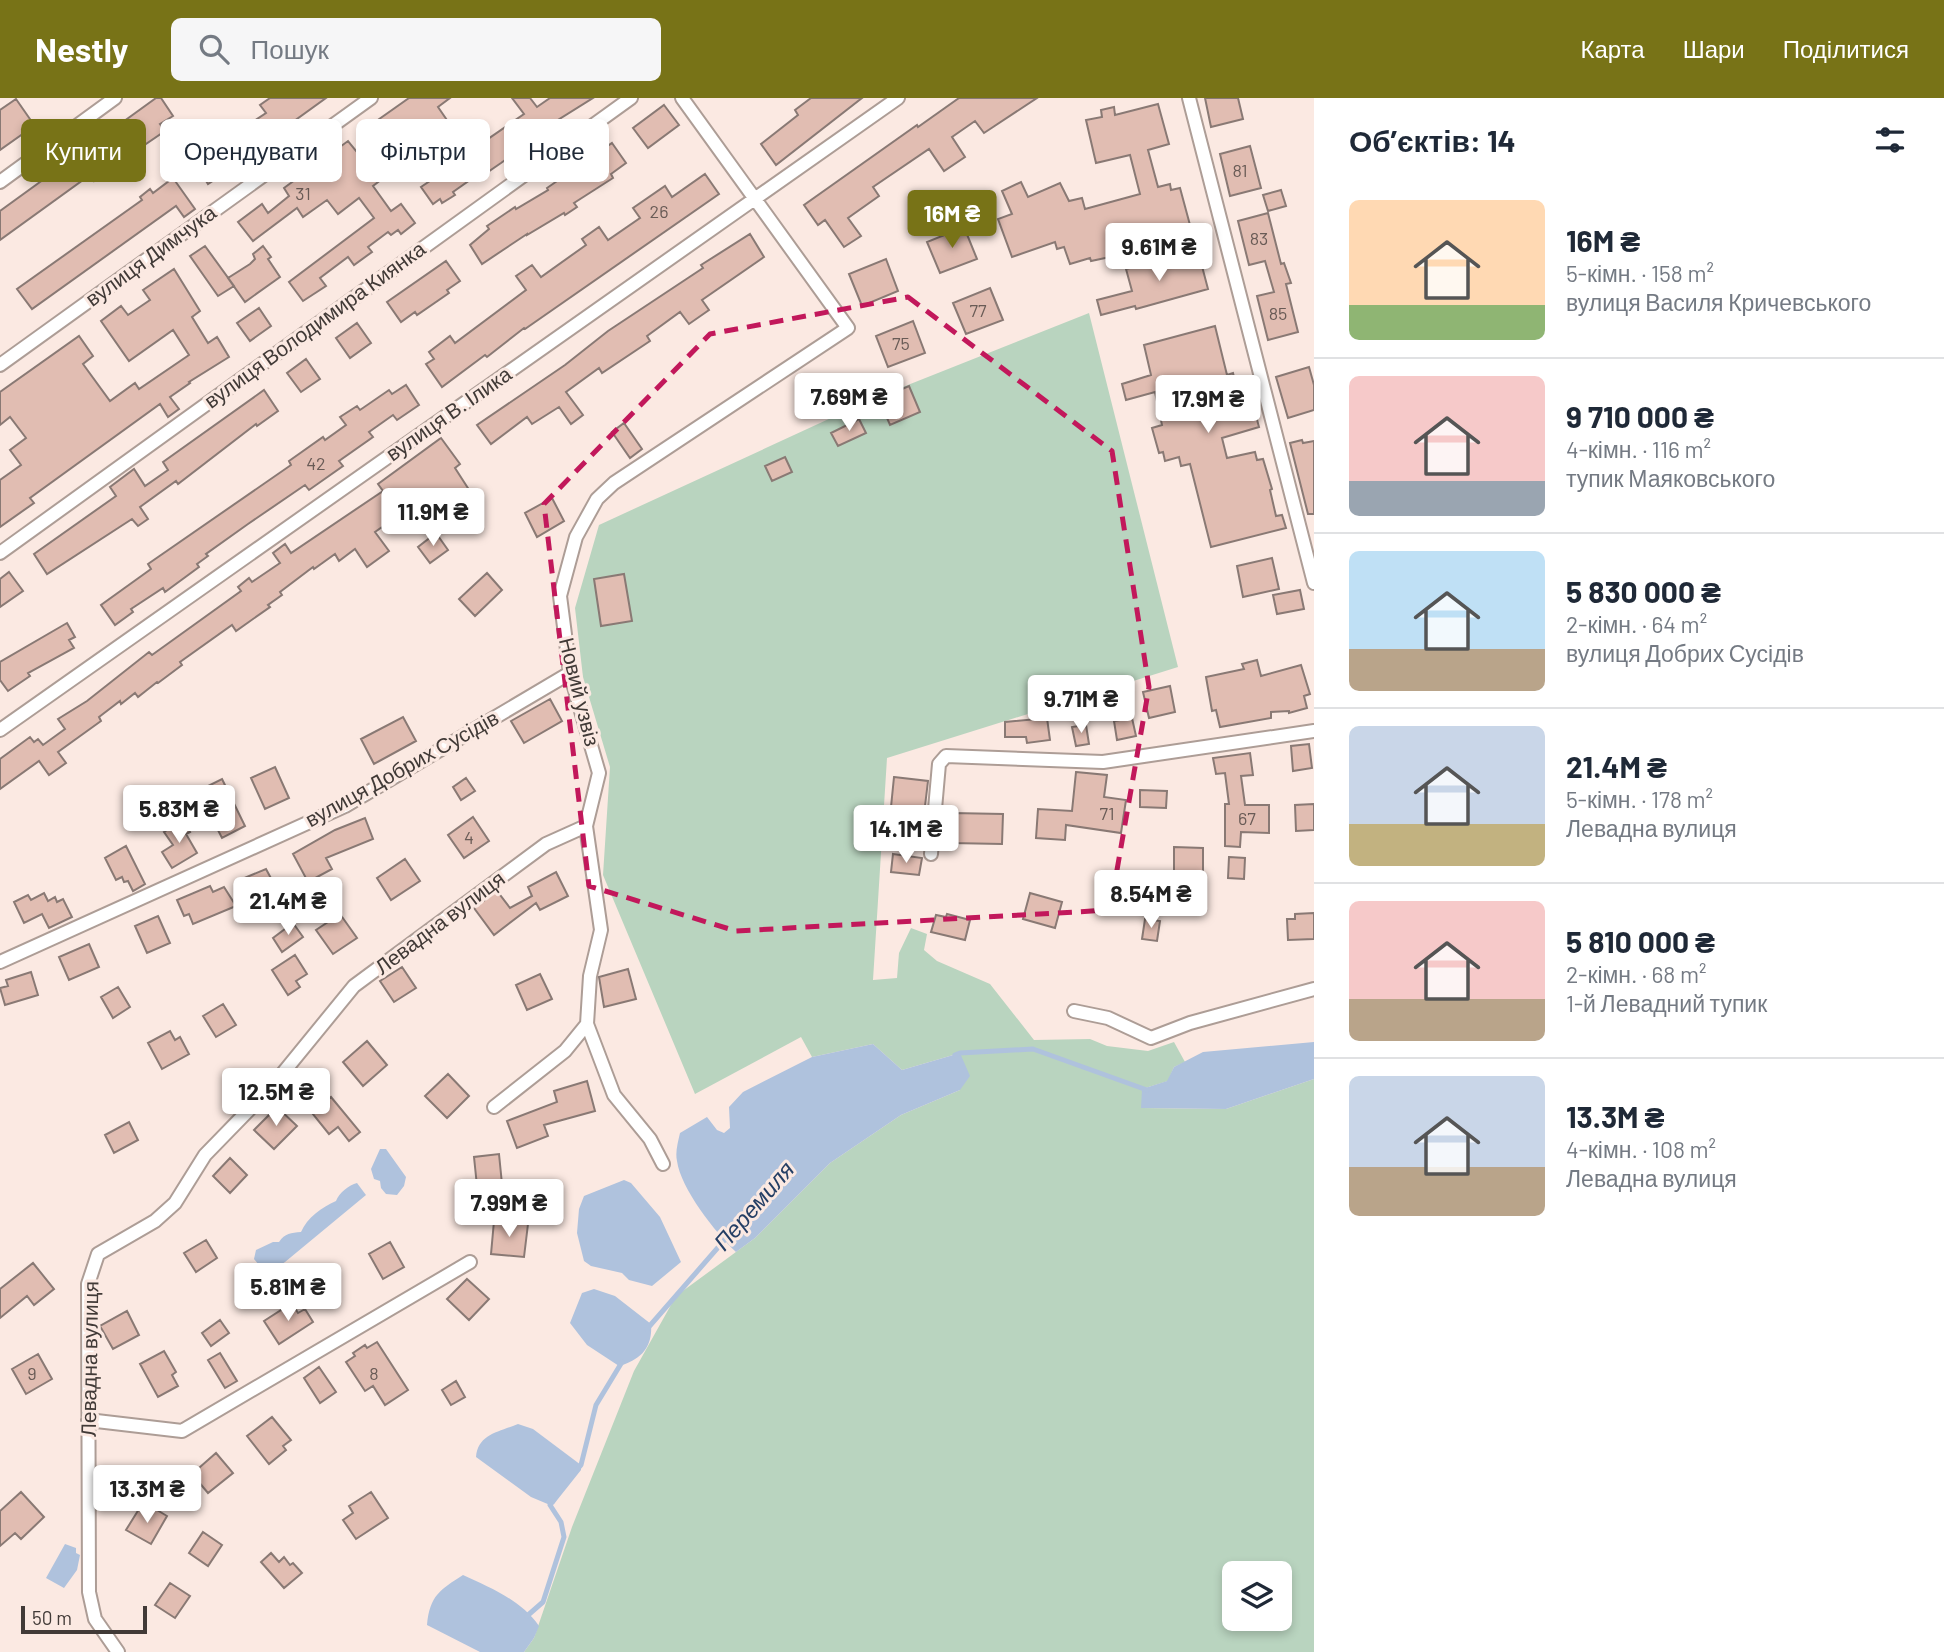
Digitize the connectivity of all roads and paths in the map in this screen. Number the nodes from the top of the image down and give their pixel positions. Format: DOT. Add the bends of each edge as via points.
graph roads {
  1 [pos="115,98"];
  2 [pos="371,98"];
  3 [pos="631,98"];
  4 [pos="682,98"];
  5 [pos="898,98"];
  6 [pos="1189,98"];
  7 [pos="0,181"];
  8 [pos="754,199"];
  9 [pos="0,365"];
  10 [pos="0,553"];
  11 [pos="1314,583"];
  12 [pos="570,673"];
  13 [pos="0,730"];
  14 [pos="1314,731"];
  15 [pos="586,826"];
  16 [pos="931,854"];
  17 [pos="0,962"];
  18 [pos="1314,989"];
  19 [pos="1074,1011"];
  20 [pos="587,1024"];
  21 [pos="494,1107"];
  22 [pos="663,1164"];
  23 [pos="470,1262"];
  24 [pos="88,1420"];
  25 [pos="118,1652"];
  1 -- 7 [label="street"];
  2 -- 9 [label="street, вулиця Димчука"];
  3 -- 10 [label="street, вулиця Володимира Киянка"];
  4 -- 8 [label="street"];
  5 -- 8 [label="street, вулиця В. Ілика"];
  6 -- 11 [label="street"];
  8 -- 12 [label="street, Новий узвіз" via="848,328 614,483 597,499 576,537 560,596"];
  8 -- 13 [label="street, вулиця В. Ілика"];
  12 -- 15 [label="street, Новий узвіз" via="599,773"];
  12 -- 17 [label="street, вулиця Добрих Сусідів" via="345,806"];
  14 -- 16 [label="street" via="1103,762 946,756 939,764"];
  15 -- 20 [label="street, Новий узвіз" via="601,930 590,976"];
  15 -- 24 [label="street, Левадна вулиця" via="546,844 354,986 274,1084 205,1155 175,1203 155,1221 98,1254 88,1284"];
  18 -- 19 [label="street" via="1151,1038 1108,1018"];
  20 -- 21 [label="street" via="565,1051"];
  20 -- 22 [label="street" via="614,1095 650,1139"];
  23 -- 24 [label="street" via="182,1431"];
  24 -- 25 [label="street, Левадна вулиця" via="89,1592 95,1619"];
}
